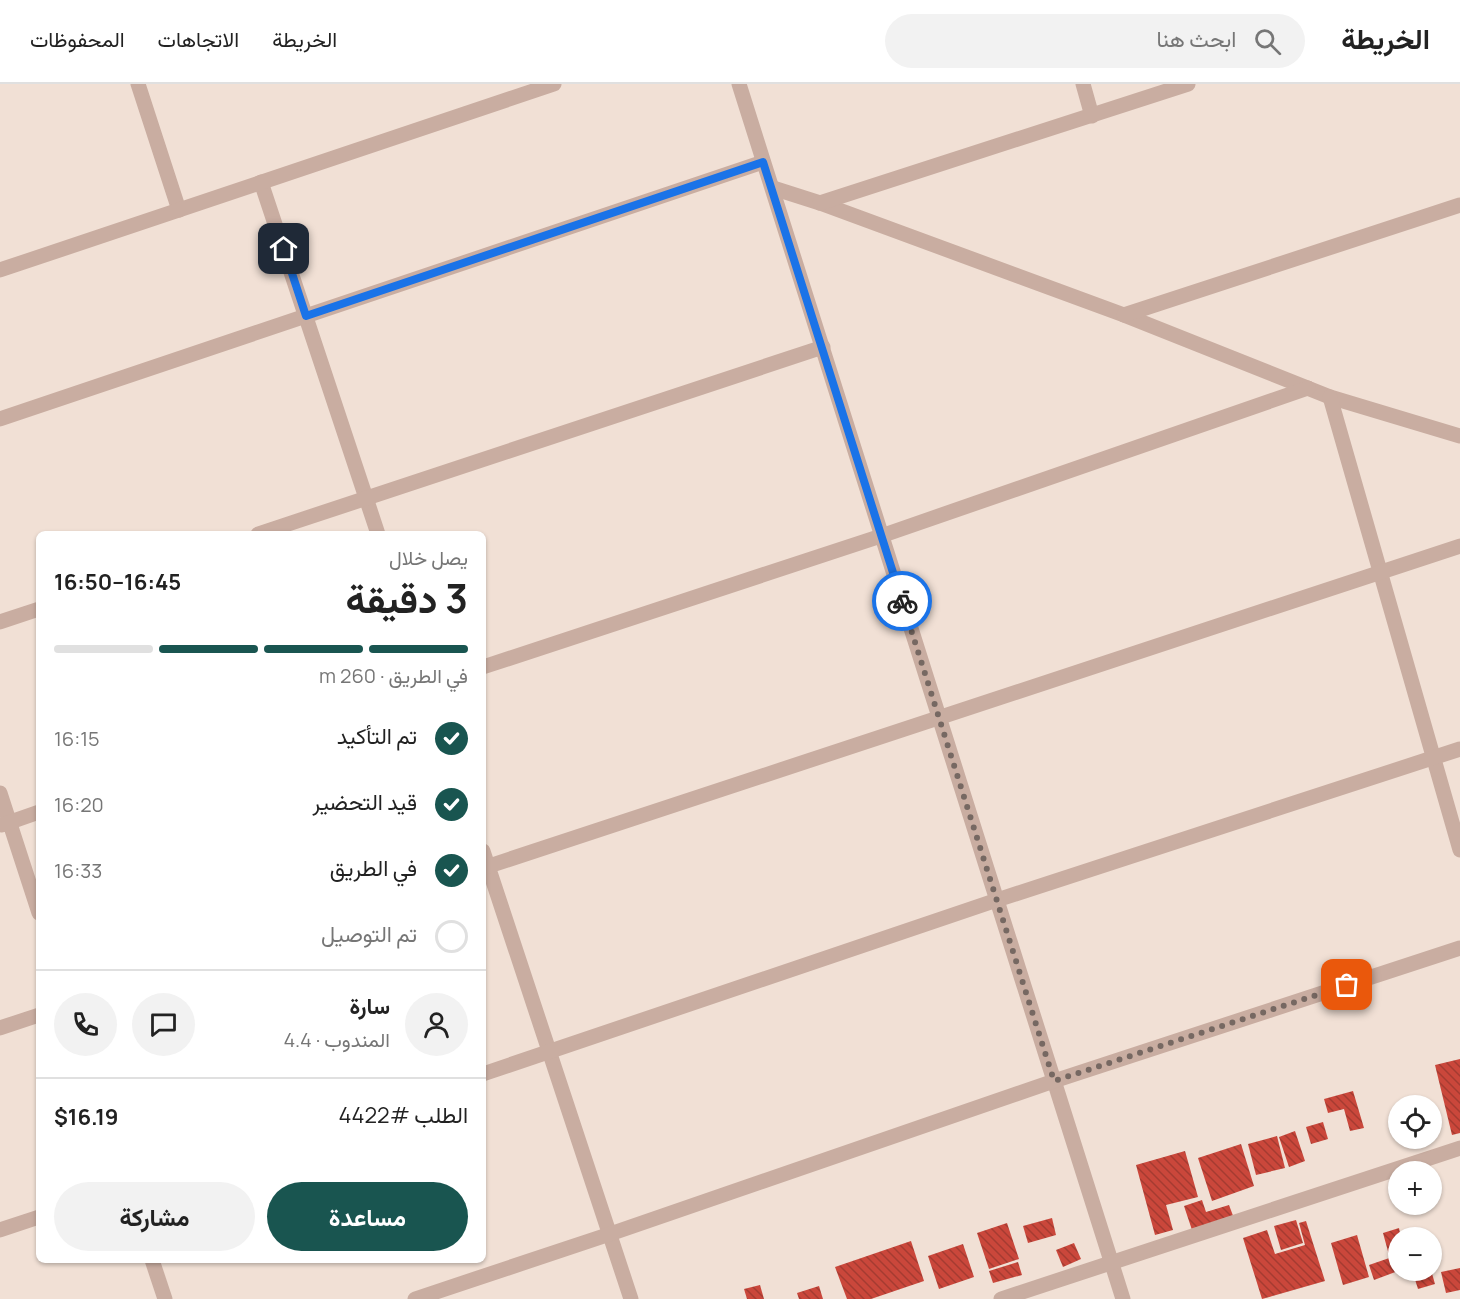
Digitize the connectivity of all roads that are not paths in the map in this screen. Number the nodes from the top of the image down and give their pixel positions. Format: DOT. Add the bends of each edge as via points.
graph roads {
  1 [pos="138,84"];
  2 [pos="554,84"];
  3 [pos="739,84"];
  4 [pos="1083,84"];
  5 [pos="1188,84"];
  6 [pos="1092,116"];
  7 [pos="763,162"];
  8 [pos="261,182"];
  9 [pos="773,188"];
  10 [pos="820,203"];
  11 [pos="1460,204"];
  12 [pos="179,210"];
  13 [pos="0,270"];
  14 [pos="1124,315"];
  15 [pos="306,316"];
  16 [pos="823,347"];
  17 [pos="1308,388"];
  18 [pos="1330,398"];
  19 [pos="0,419"];
  20 [pos="1460,436"];
  21 [pos="366,498"];
  22 [pos="267,531"];
  23 [pos="377,531"];
  24 [pos="881,536"];
  25 [pos="1460,546"];
  26 [pos="1379,573"];
  27 [pos="36,610"];
  28 [pos="0,622"];
  29 [pos="486,666"];
  30 [pos="939,717"];
  31 [pos="1460,749"];
  32 [pos="1433,758"];
  33 [pos="0,793"];
  34 [pos="36,814"];
  35 [pos="5,824"];
  36 [pos="1460,850"];
  37 [pos="486,867"];
  38 [pos="486,870"];
  39 [pos="997,900"];
  40 [pos="36,905"];
  41 [pos="1460,948"];
  42 [pos="36,1016"];
  43 [pos="0,1028"];
  44 [pos="549,1052"];
  45 [pos="486,1073"];
  46 [pos="1054,1081"];
  47 [pos="1460,1148"];
  48 [pos="36,1219"];
  49 [pos="0,1230"];
  50 [pos="610,1234"];
  51 [pos="1110,1262"];
  52 [pos="153,1263"];
  53 [pos="165,1299"];
  54 [pos="415,1299"];
  55 [pos="631,1299"];
  56 [pos="1001,1299"];
  57 [pos="1123,1299"];
  1 -- 12 [label="street"];
  2 -- 8 [label="street"];
  3 -- 7 [label="street"];
  4 -- 6 [label="street"];
  5 -- 6 [label="street"];
  6 -- 10 [label="street"];
  7 -- 9 [label="street"];
  7 -- 15 [label="street"];
  8 -- 12 [label="street"];
  8 -- 15 [label="street"];
  9 -- 10 [label="street"];
  9 -- 16 [label="street"];
  10 -- 14 [label="street"];
  11 -- 14 [label="street"];
  12 -- 13 [label="street"];
  14 -- 17 [label="street"];
  15 -- 19 [label="street"];
  15 -- 21 [label="street"];
  16 -- 21 [label="street"];
  16 -- 24 [label="street"];
  17 -- 18 [label="street"];
  17 -- 24 [label="street"];
  18 -- 20 [label="street"];
  18 -- 26 [label="street"];
  21 -- 22 [label="street"];
  21 -- 23 [label="street"];
  24 -- 29 [label="street"];
  24 -- 30 [label="street"];
  25 -- 26 [label="street"];
  26 -- 30 [label="street"];
  26 -- 32 [label="street"];
  27 -- 28 [label="street"];
  30 -- 37 [label="street"];
  30 -- 39 [label="street"];
  31 -- 32 [label="street"];
  32 -- 36 [label="street"];
  32 -- 39 [label="street"];
  33 -- 35 [label="street"];
  34 -- 35 [label="street"];
  35 -- 40 [label="street"];
  38 -- 44 [label="street"];
  39 -- 44 [label="street"];
  39 -- 46 [label="street"];
  41 -- 46 [label="street"];
  42 -- 43 [label="street"];
  44 -- 45 [label="street"];
  44 -- 50 [label="street"];
  46 -- 50 [label="street"];
  46 -- 51 [label="street"];
  47 -- 51 [label="street"];
  48 -- 49 [label="street"];
  50 -- 54 [label="street"];
  50 -- 55 [label="street"];
  51 -- 56 [label="street"];
  51 -- 57 [label="street"];
  52 -- 53 [label="street"];
}
